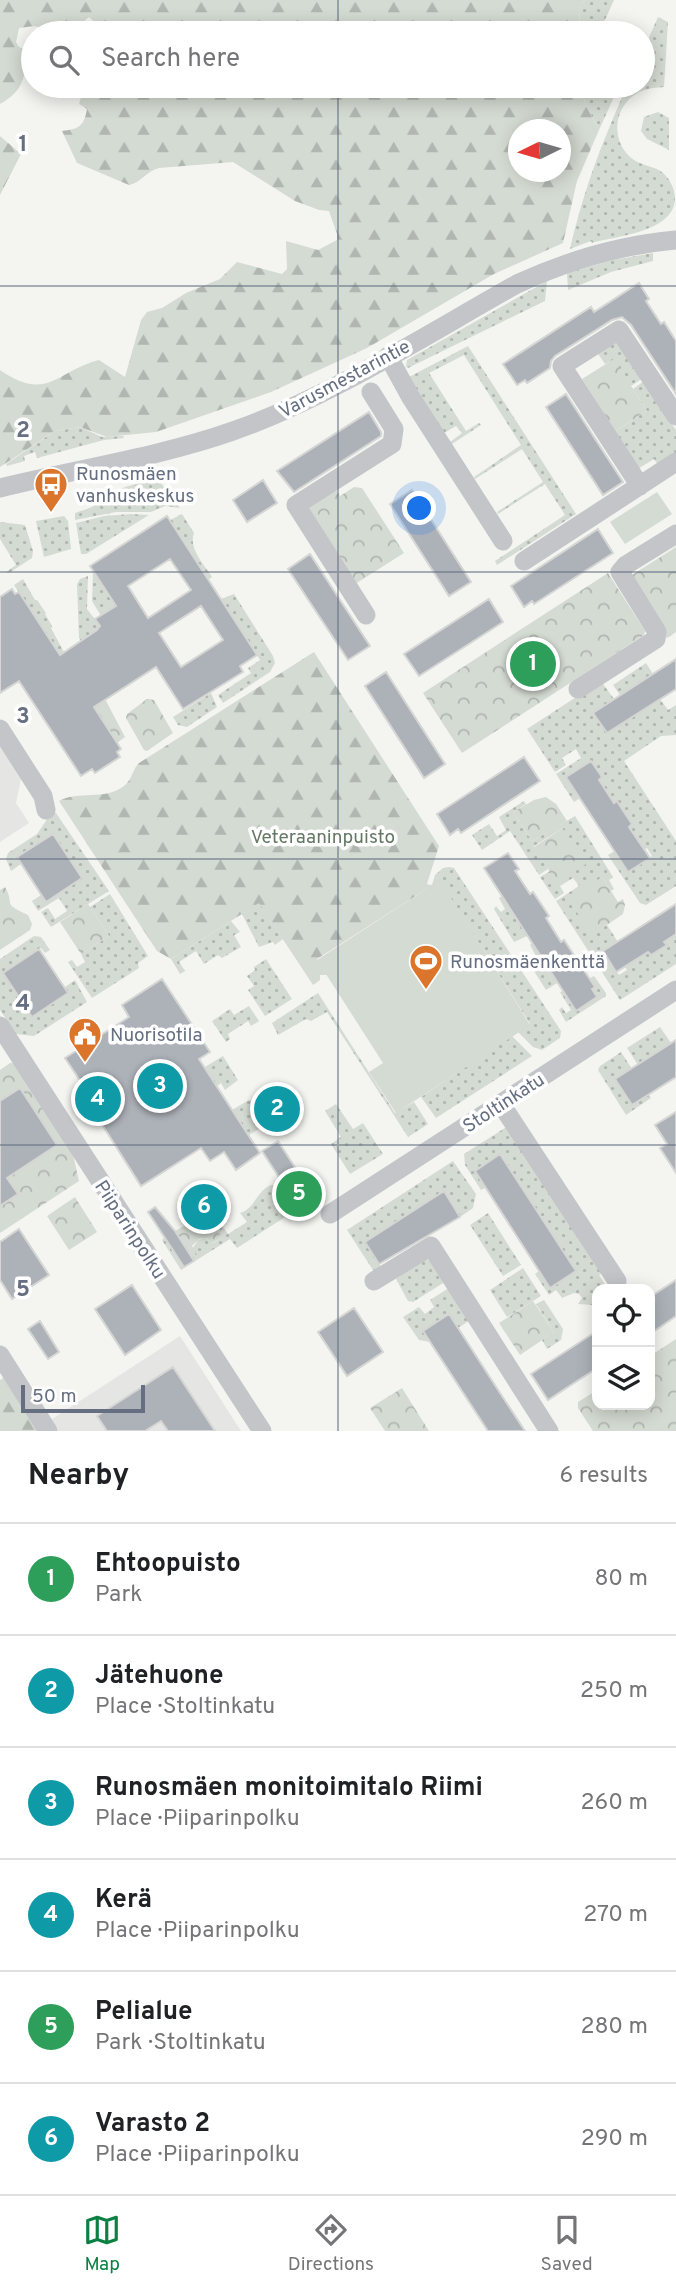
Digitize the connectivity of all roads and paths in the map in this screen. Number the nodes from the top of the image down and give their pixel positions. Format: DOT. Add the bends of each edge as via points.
graph roads {
  1 [pos="676,240"];
  2 [pos="388,356"];
  3 [pos="371,392"];
  4 [pos="676,416"];
  5 [pos="676,462"];
  6 [pos="640,486"];
  7 [pos="0,488"];
  8 [pos="676,534"];
  9 [pos="503,541"];
  10 [pos="524,561"];
  11 [pos="366,615"];
  12 [pos="578,689"];
  13 [pos="0,729"];
  14 [pos="46,810"];
  15 [pos="676,990"];
  16 [pos="0,1026"];
  17 [pos="501,1104"];
  18 [pos="330,1214"];
  19 [pos="374,1281"];
  20 [pos="617,1281"];
  21 [pos="0,1355"];
  22 [pos="48,1431"];
  23 [pos="262,1431"];
  24 [pos="549,1431"];
  1 -- 2 [label="street, Varusmestarintie" via="618,247 545,271"];
  2 -- 7 [label="street, Varusmestarintie" via="278,413 232,431"];
  2 -- 9 [label="street"];
  3 -- 11 [label="street" via="394,429 392,443 296,505"];
  4 -- 6 [label="street" via="619,330 562,366"];
  5 -- 6 [label="street"];
  6 -- 10 [label="street"];
  8 -- 12 [label="street" via="620,572 657,632 656,639"];
  13 -- 14 [label="street" via="43,796"];
  15 -- 17 [label="street, Stoltinkatu"];
  16 -- 23 [label="street, Piiparinpolku"];
  17 -- 18 [label="street, Stoltinkatu"];
  17 -- 20 [label="street"];
  19 -- 24 [label="street" via="431,1246"];
  21 -- 22 [label="street"];
}
